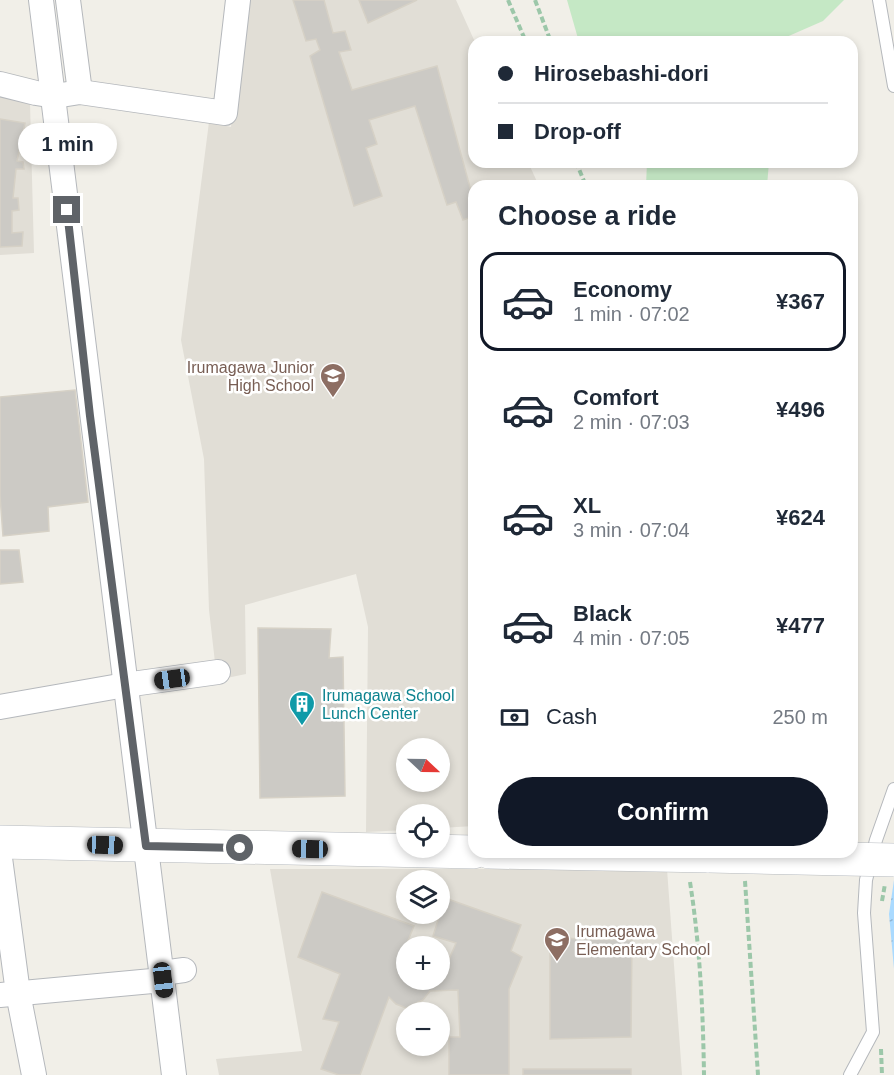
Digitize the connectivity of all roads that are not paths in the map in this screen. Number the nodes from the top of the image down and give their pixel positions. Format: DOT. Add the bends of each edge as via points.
graph roads {
  1 [pos="41,0"];
  2 [pos="68,0"];
  3 [pos="238,0"];
  4 [pos="879,0"];
  5 [pos="0,84"];
  6 [pos="894,86"];
  7 [pos="80,92"];
  8 [pos="55,96"];
  9 [pos="219,672"];
  10 [pos="125,685"];
  11 [pos="0,706"];
  12 [pos="894,789"];
  13 [pos="0,842"];
  14 [pos="146,846"];
  15 [pos="468,852"];
  16 [pos="796,858"];
  17 [pos="0,860"];
  18 [pos="894,860"];
  19 [pos="3,906"];
  20 [pos="169,975"];
  21 [pos="9,994"];
  22 [pos="34,1075"];
  23 [pos="174,1075"];
  24 [pos="850,1075"];
  1 -- 8 [label="street"];
  2 -- 7 [label="street"];
  3 -- 7 [label="street" via="225,113"];
  4 -- 6 [label="lane"];
  5 -- 8 [label="street"];
  7 -- 8 [label="street"];
  8 -- 10 [label="street" via="90,416"];
  9 -- 10 [label="street"];
  10 -- 11 [label="street"];
  10 -- 14 [label="street"];
  12 -- 24 [label="lane" via="876,840 864,913 873,1032"];
  13 -- 14 [label="street"];
  14 -- 15 [label="street"];
  14 -- 20 [label="street"];
  16 -- 18 [label="street, bridge"];
  17 -- 19 [label="street"];
  19 -- 21 [label="street"];
  20 -- 21 [label="street"];
  20 -- 23 [label="street"];
  21 -- 22 [label="street"];
}
